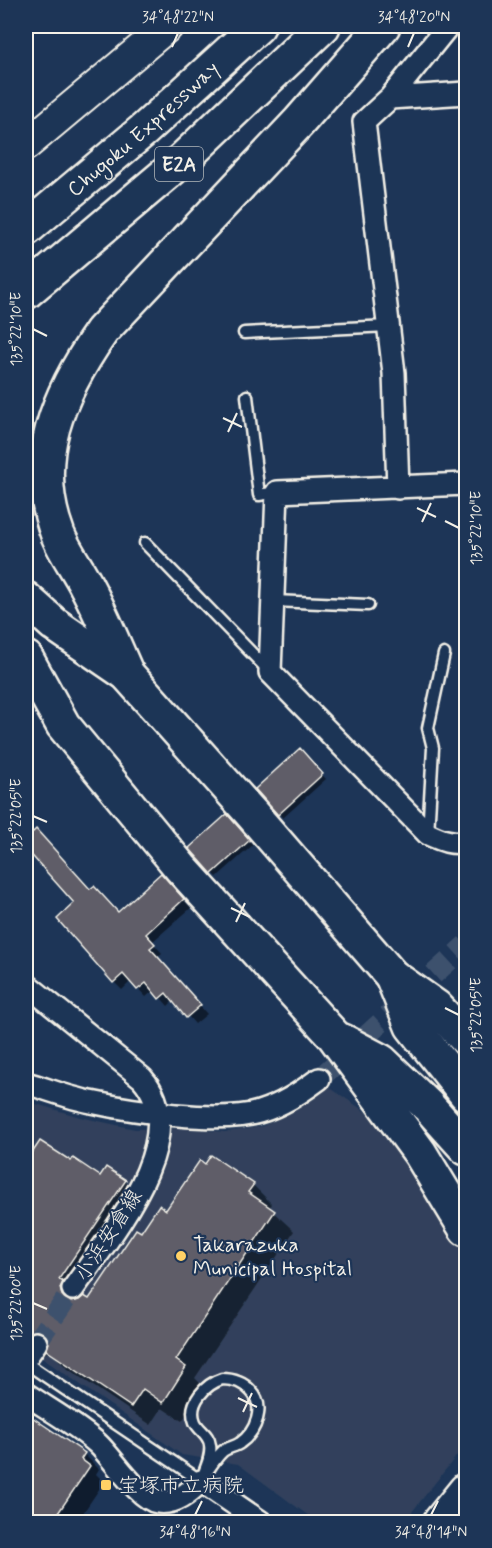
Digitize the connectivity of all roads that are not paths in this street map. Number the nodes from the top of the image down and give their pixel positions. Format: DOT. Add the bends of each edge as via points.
graph roads {
  1 [pos="168,26"];
  2 [pos="258,26"];
  3 [pos="323,26"];
  4 [pos="383,26"];
  5 [pos="448,26"];
  6 [pos="466,93"];
  7 [pos="390,98"];
  8 [pos="26,145"];
  9 [pos="26,229"];
  10 [pos="26,291"];
  11 [pos="389,326"];
  12 [pos="244,333"];
  13 [pos="247,396"];
  14 [pos="466,484"];
  15 [pos="398,488"];
  16 [pos="277,492"];
  17 [pos="145,543"];
  18 [pos="26,598"];
  19 [pos="273,602"];
  20 [pos="368,605"];
  21 [pos="444,654"];
  22 [pos="26,658"];
  23 [pos="270,672"];
  24 [pos="128,674"];
  25 [pos="26,694"];
  26 [pos="63,725"];
  27 [pos="428,834"];
  28 [pos="466,841"];
  29 [pos="392,976"];
  30 [pos="26,984"];
  31 [pos="334,1036"];
  32 [pos="466,1039"];
  33 [pos="319,1079"];
  34 [pos="26,1083"];
  35 [pos="466,1094"];
  36 [pos="159,1112"];
  37 [pos="466,1148"];
  38 [pos="466,1229"];
  39 [pos="73,1289"];
  40 [pos="26,1364"];
  41 [pos="26,1394"];
  42 [pos="201,1480"];
  43 [pos="466,1490"];
  44 [pos="261,1522"];
  45 [pos="440,1522"];
  1 -- 8 [label="main road"];
  2 -- 9 [label="highway, Chugoku Expressway / E2A" via="145,129"];
  3 -- 10 [label="highway, E2A" via="180,162"];
  4 -- 24 [label="highway" via="299,122 102,331 64,394 46,461 51,510 69,559 87,586"];
  5 -- 7 [label="street"];
  6 -- 7 [label="street"];
  7 -- 11 [label="street" via="364,122"];
  11 -- 12 [label="lane"];
  11 -- 15 [label="street"];
  13 -- 16 [label="lane" via="259,495"];
  14 -- 15 [label="street"];
  15 -- 16 [label="street"];
  16 -- 19 [label="street"];
  17 -- 23 [label="lane"];
  18 -- 24 [label="highway" via="54,624"];
  19 -- 20 [label="lane"];
  19 -- 23 [label="street"];
  21 -- 27 [label="lane" via="428,728 433,748"];
  22 -- 26 [label="highway"];
  23 -- 27 [label="street"];
  24 -- 29 [label="highway"];
  25 -- 26 [label="highway"];
  26 -- 31 [label="highway" via="181,868"];
  27 -- 28 [label="street" via="445,842"];
  29 -- 32 [label="highway" via="436,1007"];
  29 -- 35 [label="highway" via="412,1026"];
  30 -- 36 [label="street" via="142,1078 152,1090"];
  31 -- 37 [label="highway" via="381,1062"];
  31 -- 38 [label="highway" via="420,1153"];
  33 -- 36 [label="street" via="279,1104 239,1116"];
  34 -- 36 [label="street" via="91,1102"];
  36 -- 39 [label="street, 小浜安倉線" via="160,1129 139,1192"];
  40 -- 42 [label="lane"];
  41 -- 42 [label="street" via="98,1444 149,1499 176,1500"];
  42 -- 42 [label="lane" via="211,1449 206,1434 196,1424 197,1401 214,1382 238,1381 256,1396 260,1411 244,1439 224,1450"];
  42 -- 44 [label="street"];
  43 -- 45 [label="highway"];
}
